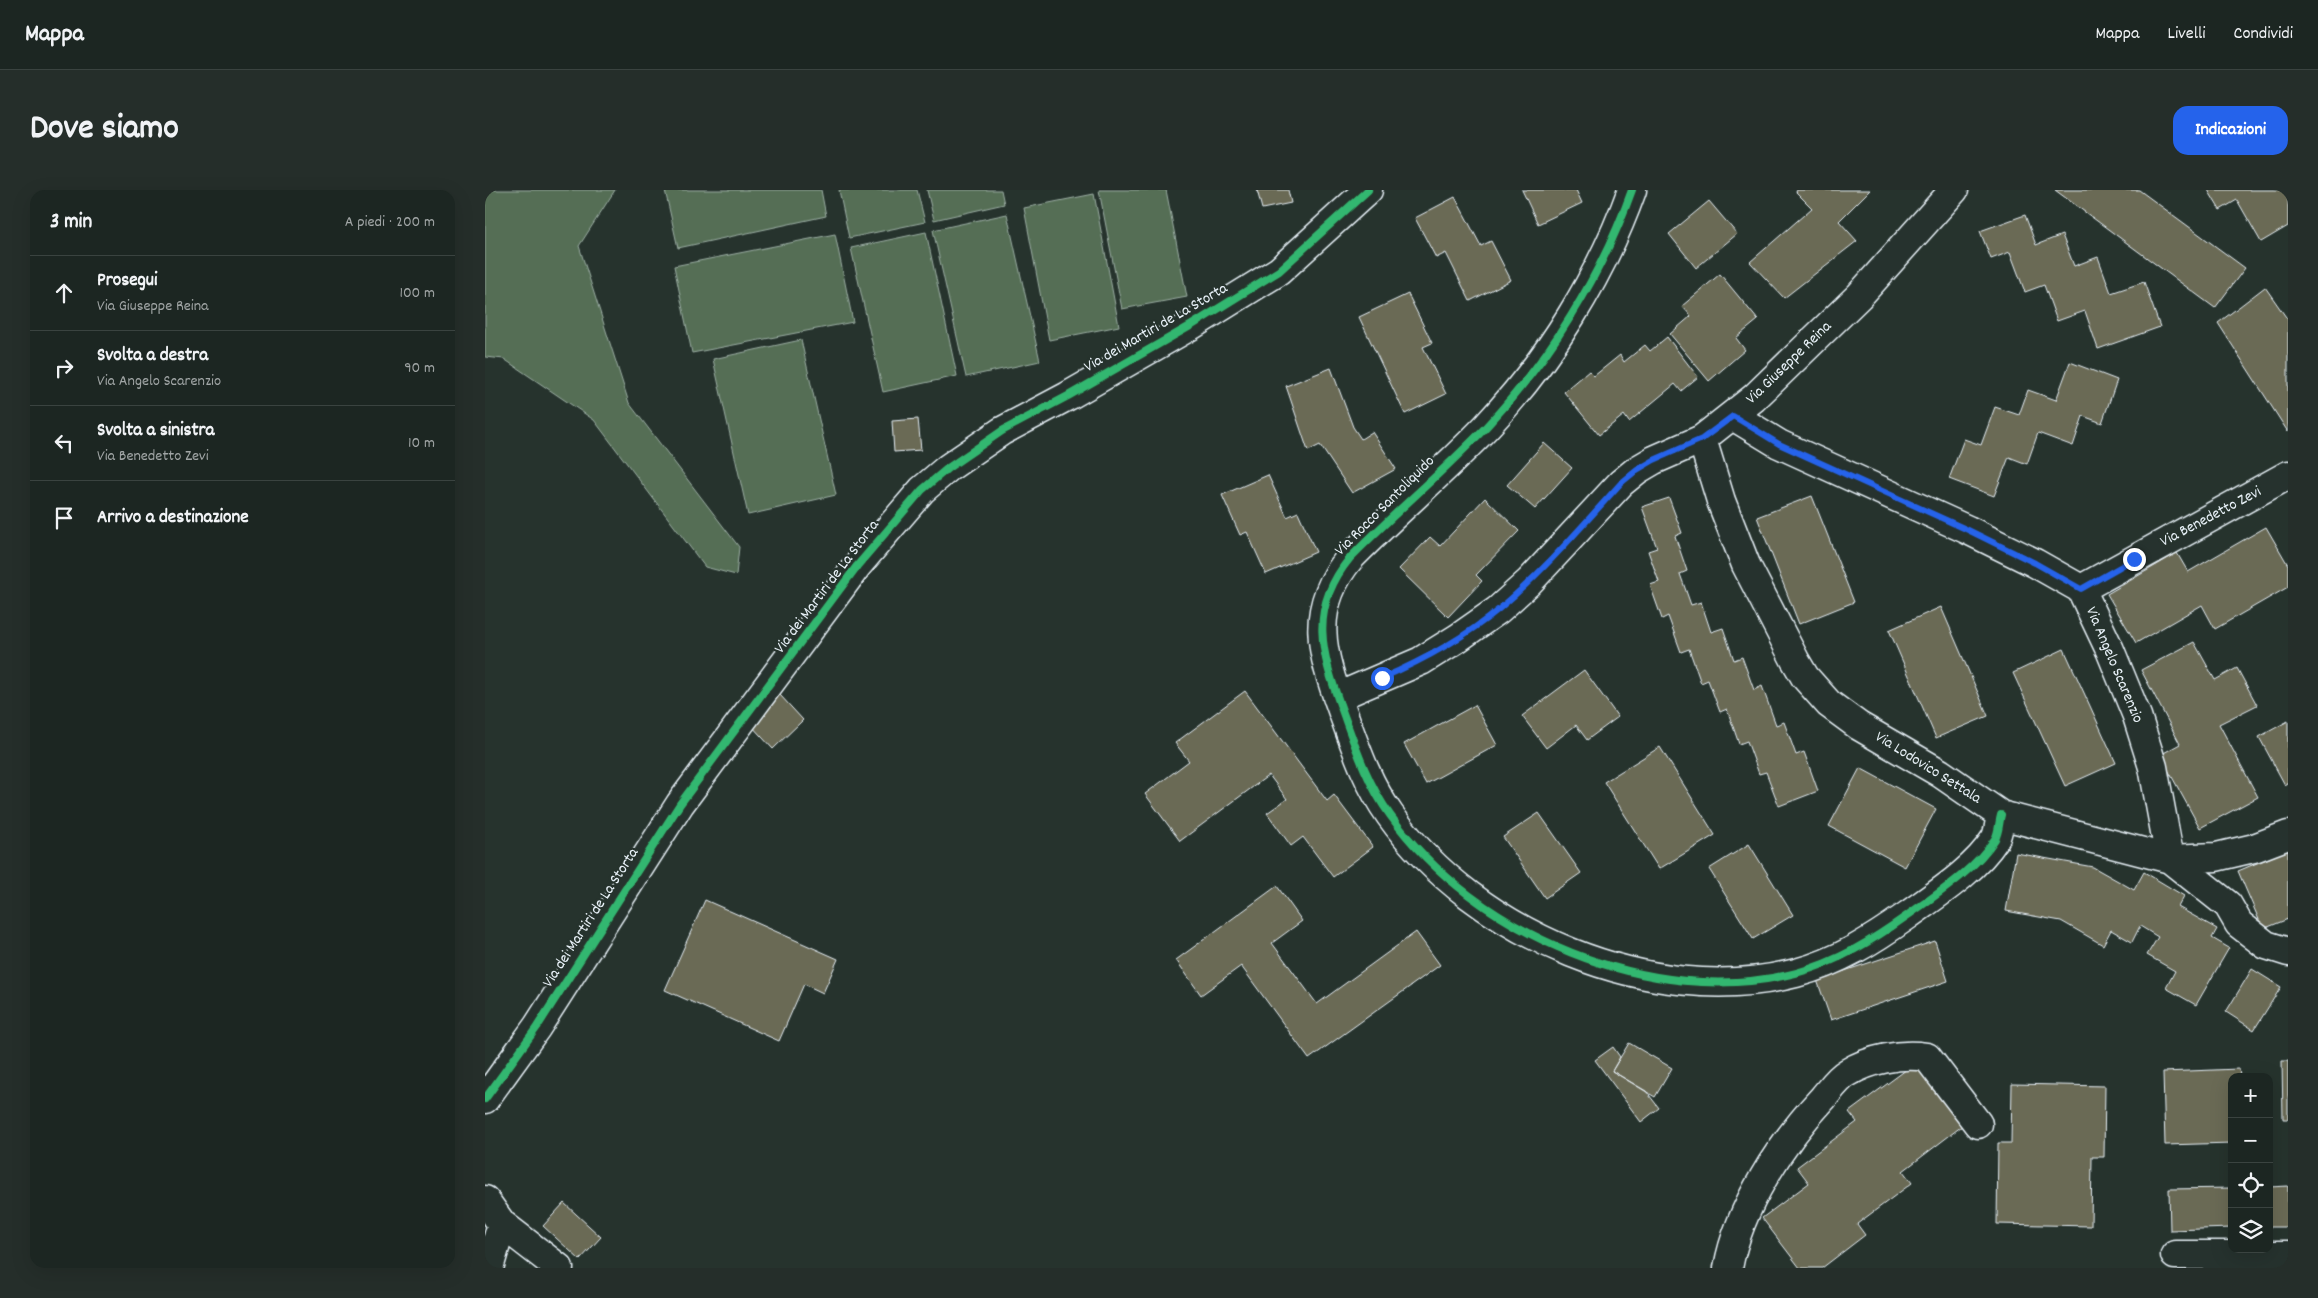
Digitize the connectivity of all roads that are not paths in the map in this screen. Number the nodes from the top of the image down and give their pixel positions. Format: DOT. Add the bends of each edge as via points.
graph roads {
  1 [pos="1368,190"];
  2 [pos="1632,190"];
  3 [pos="1954,190"];
  4 [pos="1733,416"];
  5 [pos="1702,439"];
  6 [pos="2288,475"];
  7 [pos="2081,589"];
  8 [pos="1337,697"];
  9 [pos="2001,814"];
  10 [pos="2288,836"];
  11 [pos="2170,859"];
  12 [pos="2288,952"];
  13 [pos="485,1099"];
  14 [pos="1978,1124"];
  15 [pos="485,1200"];
  16 [pos="502,1224"];
  17 [pos="2175,1255"];
  18 [pos="2288,1256"];
  19 [pos="489,1268"];
  20 [pos="559,1268"];
  21 [pos="1728,1268"];
  1 -- 13 [label="street, Via dei Martiri de La Storta" via="1279,271 1192,325 1002,431 922,490 857,566 680,804 537,1027"];
  2 -- 8 [label="street, Via Rocco Santoliquido" via="1609,247 1586,291 1530,375 1485,428 1350,558 1333,582 1323,606 1322,630"];
  3 -- 4 [label="street, Via Giuseppe Reina" via="1859,296"];
  4 -- 5 [label="street, Via Giuseppe Reina"];
  4 -- 7 [label="street, Via Angelo Scarenzio" via="1779,444 1960,526"];
  5 -- 8 [label="street, Via Giuseppe Reina" via="1637,470 1621,483 1529,582 1490,616 1421,661"];
  5 -- 9 [label="street, Via Lodovico Settala" via="1721,502 1746,565 1805,677 1829,704 1859,726 1940,773"];
  6 -- 7 [label="street, Via Benedetto Zevi"];
  7 -- 11 [label="street, Via Angelo Scarenzio" via="2111,650 2137,716 2153,767"];
  8 -- 9 [label="street, Via Rocco Santoliquido" via="1371,784 1399,828 1440,869 1486,906 1545,940 1591,960 1640,974 1691,981 1745,981 1797,972 1841,957 1882,934 1960,875 1996,837"];
  9 -- 11 [label="street, Via Lodovico Settala"];
  10 -- 11 [label="street" via="2255,848 2216,856"];
  11 -- 12 [label="street, Via Lodovico Settala" via="2228,905 2239,924 2266,945"];
  14 -- 21 [label="street" via="1927,1057 1910,1054 1872,1062 1846,1074 1799,1123 1765,1176 1733,1244"];
  15 -- 16 [label="street"];
  16 -- 19 [label="street"];
  16 -- 20 [label="street"];
  17 -- 18 [label="street"];
}
